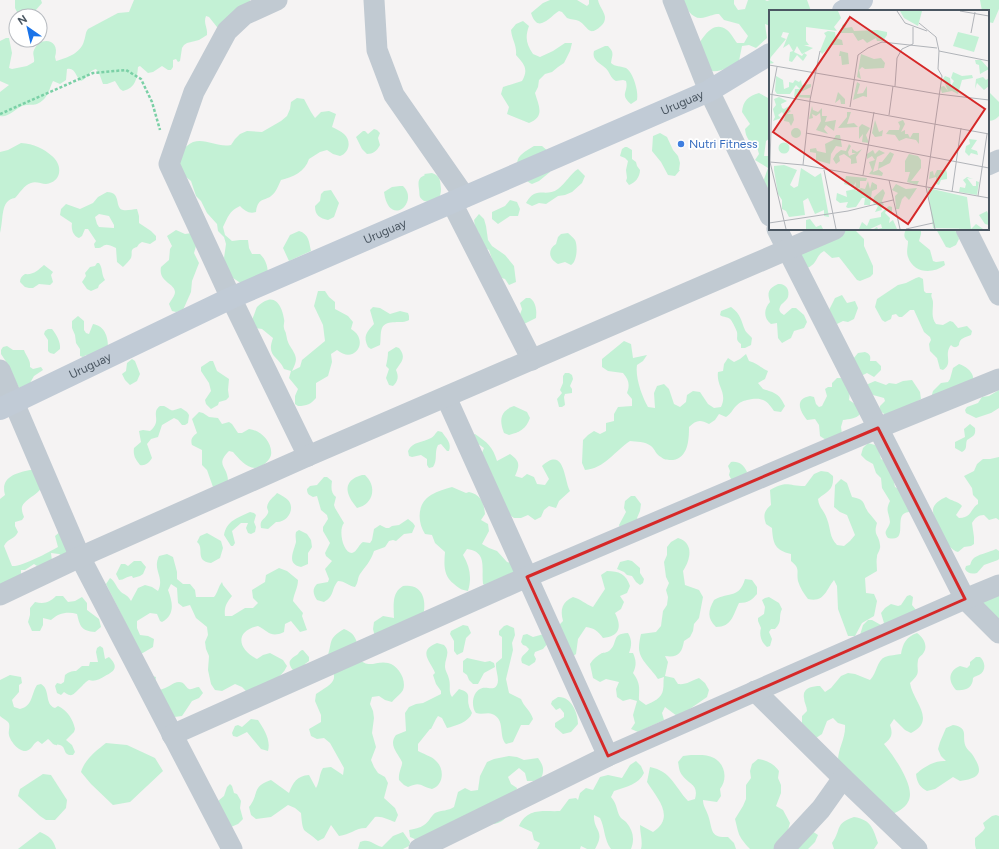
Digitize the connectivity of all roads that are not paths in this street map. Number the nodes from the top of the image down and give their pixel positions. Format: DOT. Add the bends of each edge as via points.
graph roads {
  1 [pos="277,0"];
  2 [pos="374,0"];
  3 [pos="673,0"];
  4 [pos="862,0"];
  5 [pos="845,10"];
  6 [pos="769,55"];
  7 [pos="709,91"];
  8 [pos="999,160"];
  9 [pos="989,165"];
  10 [pos="458,200"];
  11 [pos="769,214"];
  12 [pos="776,230"];
  13 [pos="833,230"];
  14 [pos="966,230"];
  15 [pos="786,249"];
  16 [pos="999,295"];
  17 [pos="231,298"];
  18 [pos="532,360"];
  19 [pos="0,370"];
  20 [pos="999,379"];
  21 [pos="446,397"];
  22 [pos="7,406"];
  23 [pos="878,428"];
  24 [pos="308,456"];
  25 [pos="80,557"];
  26 [pos="527,577"];
  27 [pos="999,585"];
  28 [pos="0,595"];
  29 [pos="965,599"];
  30 [pos="999,633"];
  31 [pos="755,690"];
  32 [pos="172,735"];
  33 [pos="608,756"];
  34 [pos="843,778"];
  35 [pos="232,849"];
  36 [pos="420,849"];
  37 [pos="784,849"];
  38 [pos="917,849"];
  1 -- 17 [label="street" via="244,15 227,31 194,92 169,164"];
  2 -- 10 [label="street" via="377,50 394,95"];
  3 -- 7 [label="street"];
  4 -- 5 [label="main road"];
  6 -- 7 [label="main road, Uruguay"];
  7 -- 10 [label="main road, Uruguay"];
  7 -- 11 [label="street"];
  8 -- 9 [label="street"];
  10 -- 17 [label="main road, Uruguay"];
  10 -- 18 [label="street"];
  12 -- 15 [label="street"];
  13 -- 15 [label="street"];
  14 -- 16 [label="street"];
  15 -- 18 [label="street"];
  15 -- 23 [label="street"];
  17 -- 22 [label="main road, Uruguay"];
  17 -- 24 [label="street"];
  18 -- 21 [label="street"];
  19 -- 22 [label="street"];
  20 -- 23 [label="street"];
  21 -- 24 [label="street"];
  21 -- 26 [label="street"];
  22 -- 25 [label="street"];
  23 -- 26 [label="street"];
  23 -- 29 [label="street"];
  24 -- 25 [label="street"];
  25 -- 28 [label="street"];
  25 -- 32 [label="street"];
  26 -- 32 [label="street"];
  26 -- 33 [label="street"];
  27 -- 29 [label="street"];
  29 -- 30 [label="street"];
  29 -- 31 [label="street"];
  31 -- 33 [label="street"];
  31 -- 34 [label="street"];
  32 -- 35 [label="street"];
  33 -- 36 [label="street"];
  34 -- 37 [label="street" via="821,808"];
  34 -- 38 [label="street"];
}
